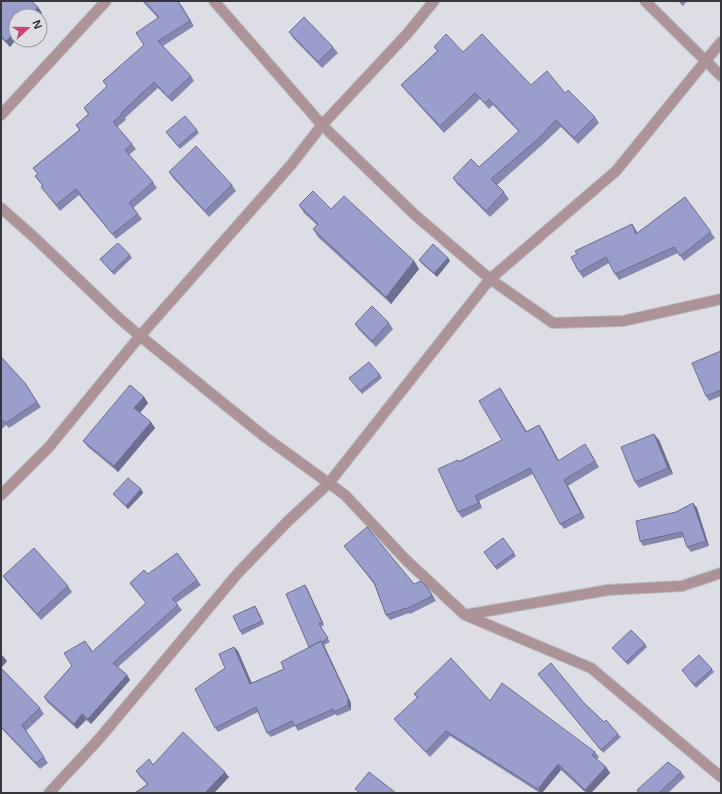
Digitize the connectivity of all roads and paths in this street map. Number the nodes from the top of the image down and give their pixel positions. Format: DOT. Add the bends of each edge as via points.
graph roads {
  1 [pos="106,1"];
  2 [pos="214,1"];
  3 [pos="434,1"];
  4 [pos="645,1"];
  5 [pos="721,42"];
  6 [pos="706,61"];
  7 [pos="721,76"];
  8 [pos="1,115"];
  9 [pos="322,125"];
  10 [pos="1,208"];
  11 [pos="490,280"];
  12 [pos="721,299"];
  13 [pos="140,336"];
  14 [pos="329,482"];
  15 [pos="1,495"];
  16 [pos="721,573"];
  17 [pos="465,615"];
  18 [pos="721,777"];
  19 [pos="49,793"];
  1 -- 8 [label="street"];
  2 -- 9 [label="street"];
  3 -- 9 [label="street" via="407,34"];
  4 -- 6 [label="street"];
  5 -- 6 [label="street"];
  6 -- 7 [label="street"];
  6 -- 11 [label="street" via="616,171"];
  9 -- 11 [label="street" via="415,215"];
  9 -- 13 [label="street" via="291,165"];
  10 -- 13 [label="street"];
  11 -- 12 [label="street" via="553,322 623,321"];
  11 -- 14 [label="street"];
  13 -- 14 [label="street" via="265,437"];
  13 -- 15 [label="street" via="49,447"];
  14 -- 17 [label="street"];
  14 -- 19 [label="street" via="238,573 99,739"];
  16 -- 17 [label="street" via="682,586 608,590"];
  17 -- 18 [label="street" via="591,668"];
}
